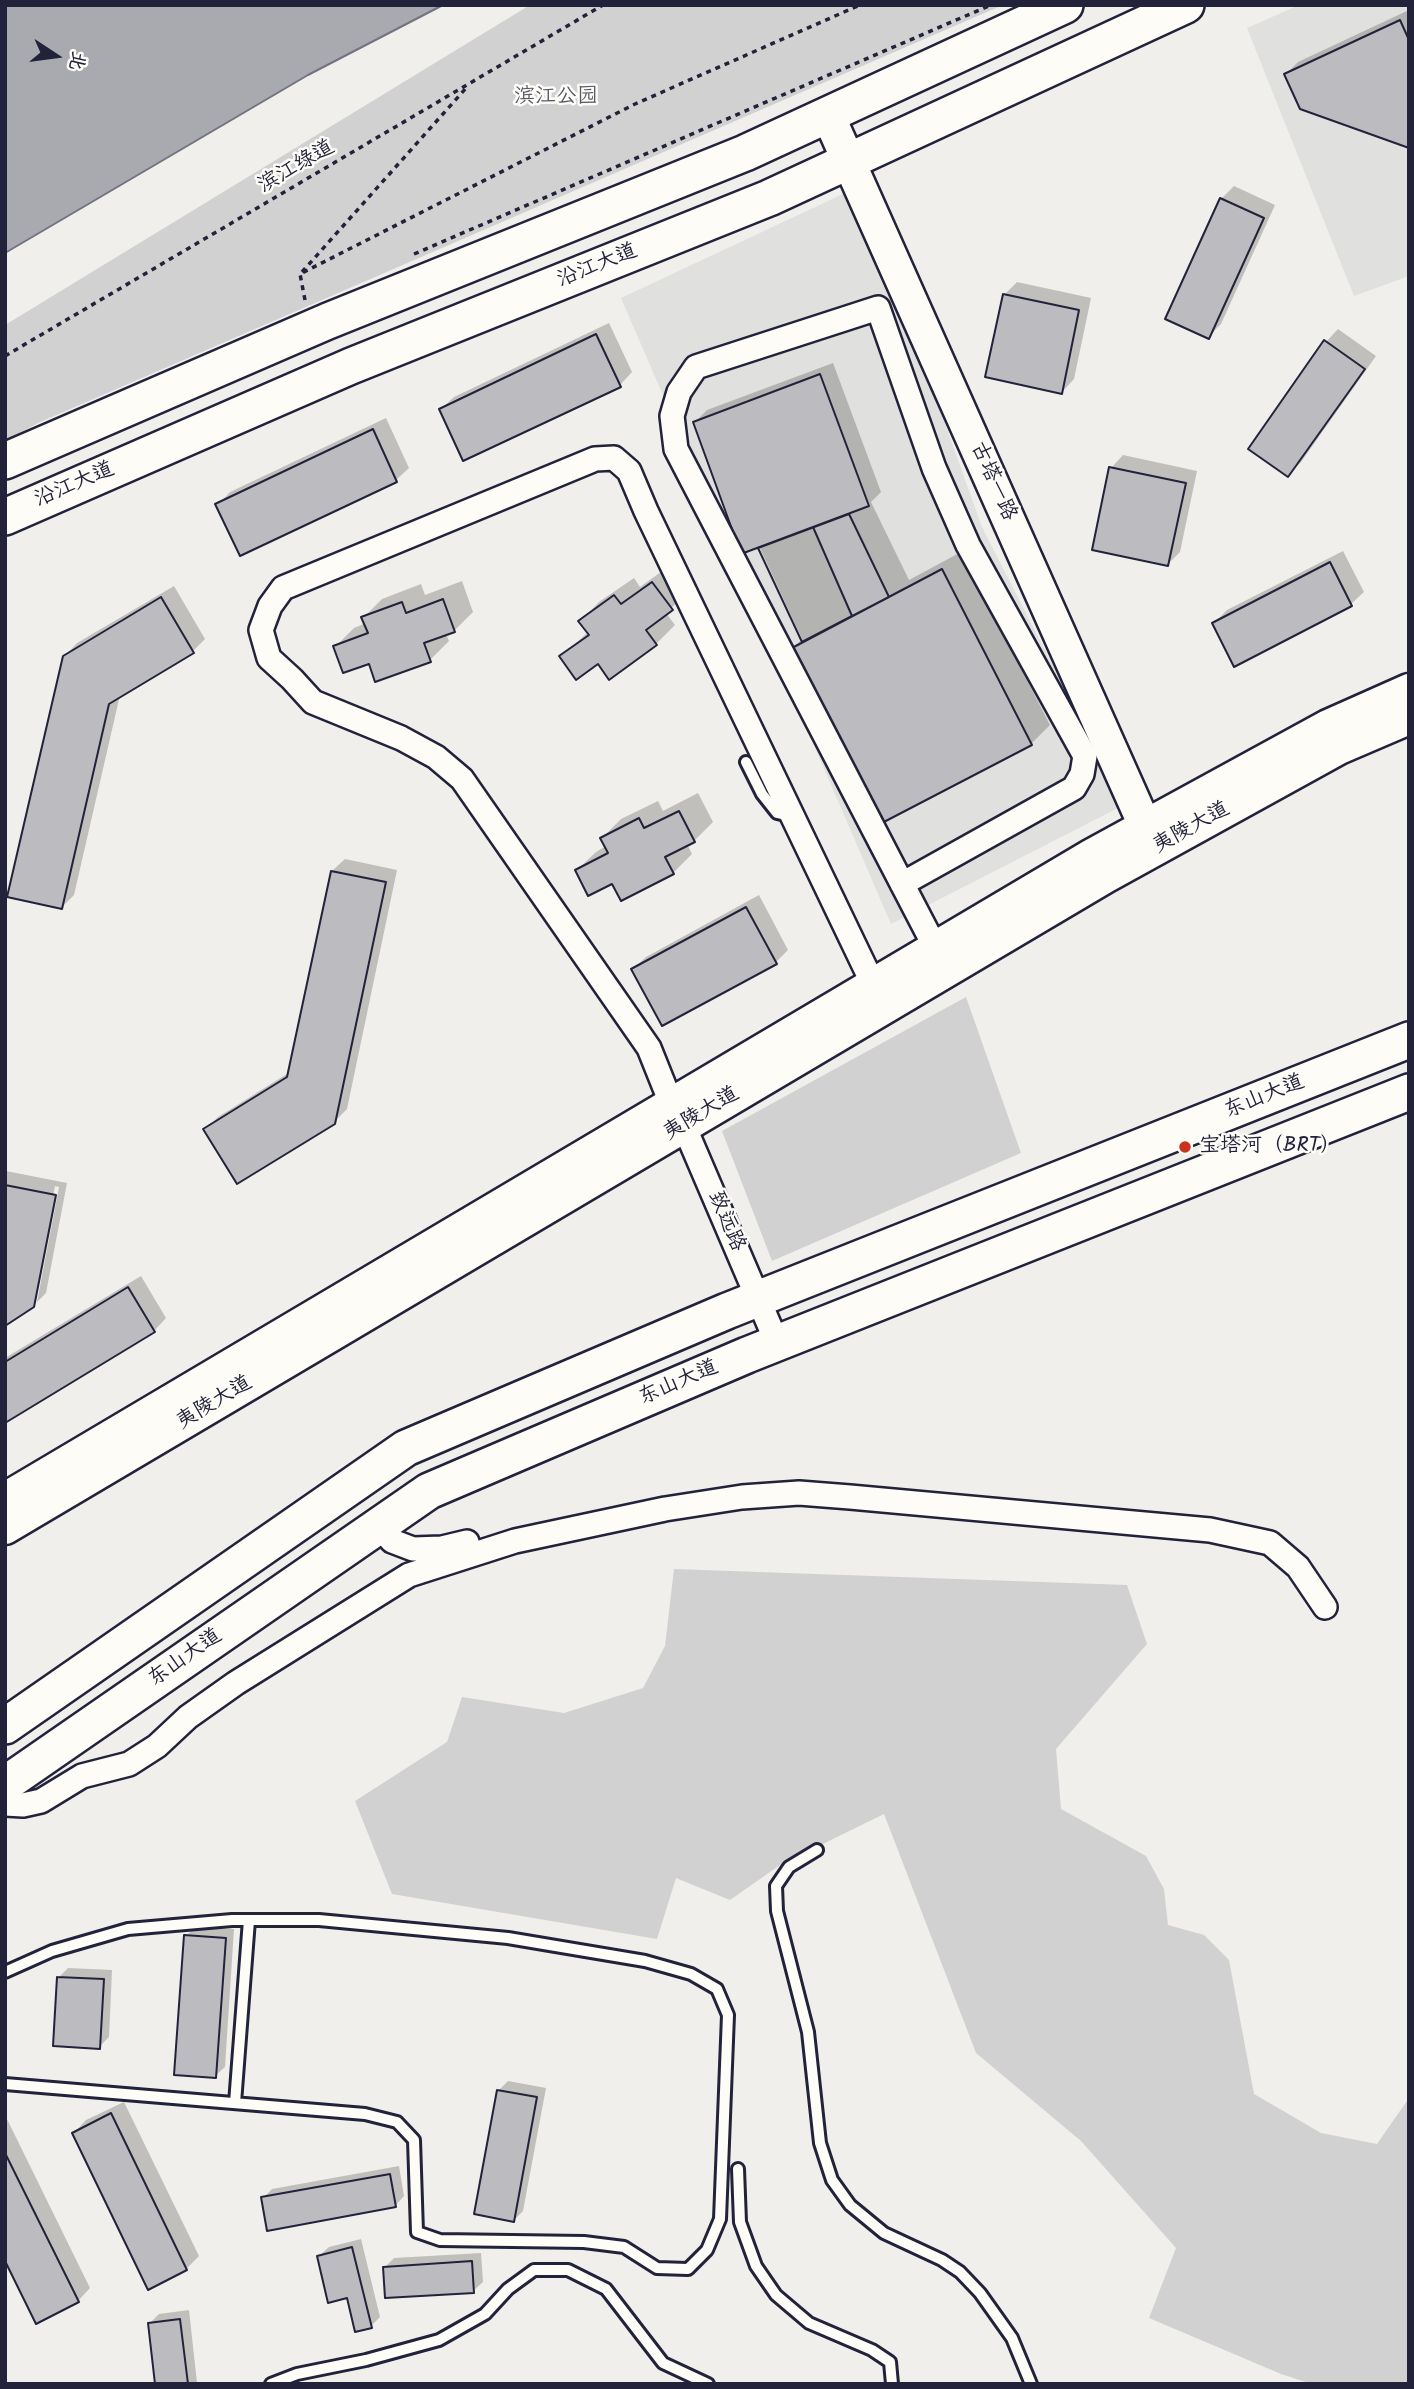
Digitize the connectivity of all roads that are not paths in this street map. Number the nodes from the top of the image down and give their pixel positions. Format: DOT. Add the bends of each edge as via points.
graph roads {
  1 [pos="1065,5"];
  2 [pos="1186,5"];
  3 [pos="828,114"];
  4 [pos="849,161"];
  5 [pos="5,461"];
  6 [pos="5,517"];
  7 [pos="1409,690"];
  8 [pos="1409,718"];
  9 [pos="746,762"];
  10 [pos="793,816"];
  11 [pos="1150,837"];
  12 [pos="902,884"];
  13 [pos="935,947"];
  14 [pos="873,984"];
  15 [pos="1409,1040"];
  16 [pos="1409,1092"];
  17 [pos="677,1114"];
  18 [pos="758,1299"];
  19 [pos="777,1343"];
  20 [pos="5,1499"];
  21 [pos="378,1525"];
  22 [pos="5,1528"];
  23 [pos="481,1551"];
  24 [pos="1325,1607"];
  25 [pos="5,1726"];
  26 [pos="5,1784"];
  27 [pos="5,1804"];
  28 [pos="817,1850"];
  29 [pos="249,1920"];
  30 [pos="5,1972"];
  31 [pos="5,2084"];
  32 [pos="235,2103"];
  33 [pos="738,2169"];
  34 [pos="271,2384"];
  35 [pos="708,2384"];
  36 [pos="892,2384"];
  37 [pos="1031,2384"];
  1 -- 3 [label="main road"];
  2 -- 4 [label="main road, 沿江大道"];
  3 -- 4 [label="main road, 古塔一路"];
  3 -- 5 [label="main road" via="745,153 328,321"];
  4 -- 6 [label="main road, 沿江大道" via="769,198 351,366"];
  4 -- 11 [label="main road, 古塔一路"];
  7 -- 11 [label="main road, 夷陵大道" via="1328,726"];
  8 -- 11 [label="main road, 夷陵大道"];
  9 -- 10 [label="lane" via="777,813"];
  10 -- 14 [label="street, 致远路"];
  10 -- 17 [label="street, 致远路" via="629,471 614,458 595,459 283,588 270,606 261,630 269,658 313,702 401,738 436,757 462,779 649,1048"];
  11 -- 13 [label="main road, 夷陵大道"];
  11 -- 17 [label="main road, 夷陵大道" via="1105,877"];
  12 -- 12 [label="street" via="676,449 671,416 679,392 696,367 878,307 934,468 968,545 1084,756 1074,788"];
  12 -- 13 [label="street"];
  13 -- 14 [label="main road, 夷陵大道"];
  14 -- 17 [label="main road, 夷陵大道"];
  15 -- 18 [label="main road, 东山大道"];
  16 -- 19 [label="main road, 东山大道"];
  17 -- 18 [label="street, 致远路"];
  17 -- 20 [label="main road, 夷陵大道"];
  17 -- 22 [label="main road, 夷陵大道"];
  18 -- 19 [label="street, 致远路"];
  18 -- 25 [label="main road, 东山大道" via="407,1448"];
  19 -- 21 [label="main road, 东山大道" via="429,1491"];
  21 -- 23 [label="street" via="392,1541 413,1549 465,1542"];
  21 -- 26 [label="main road, 东山大道"];
  23 -- 24 [label="street" via="665,1509 799,1493 1210,1530 1270,1543 1298,1567"];
  23 -- 27 [label="street" via="409,1575 236,1684 129,1764 82,1776 41,1801"];
  28 -- 37 [label="lane" via="789,1867 776,1886 777,1911 808,2032 820,2143 832,2180 850,2205 884,2233 960,2272 1012,2338"];
  29 -- 30 [label="lane" via="128,1929 52,1951"];
  29 -- 32 [label="lane"];
  29 -- 32 [label="lane" via="319,1920 508,1938 645,1961 691,1974 717,1989 727,2015 719,2219 707,2250 688,2269 657,2268 624,2248 584,2242 440,2240 417,2232 414,2140 397,2122 365,2114"];
  31 -- 32 [label="lane"];
  33 -- 36 [label="lane" via="740,2222 757,2266 776,2295 809,2323 890,2362"];
  34 -- 35 [label="lane" via="439,2340 485,2314 534,2270 568,2270 606,2289 663,2363"];
}
